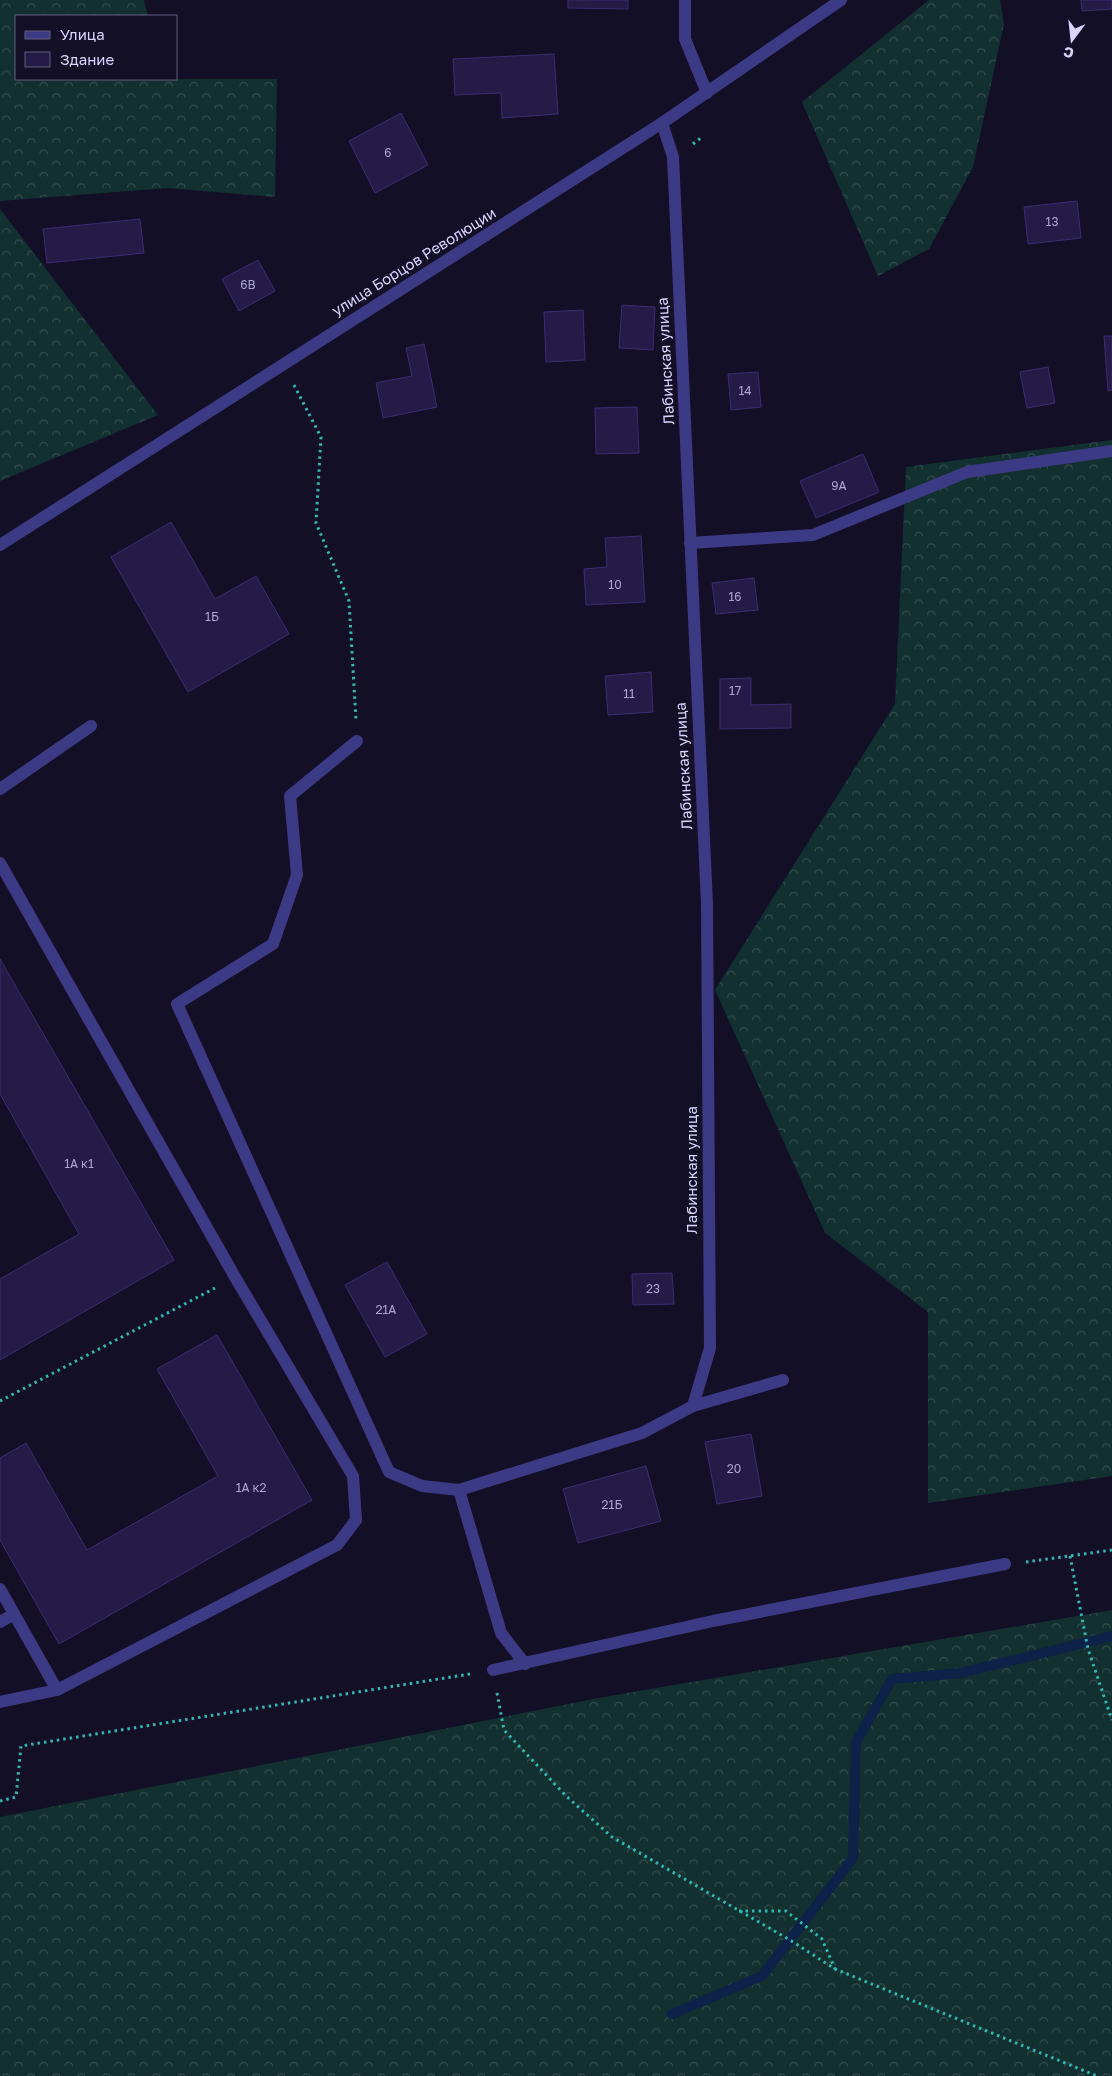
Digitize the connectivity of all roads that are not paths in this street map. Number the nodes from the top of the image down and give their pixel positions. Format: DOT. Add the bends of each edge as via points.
graph roads {
  1 [pos="685,0"];
  2 [pos="841,0"];
  3 [pos="707,93"];
  4 [pos="662,123"];
  5 [pos="1112,451"];
  6 [pos="690,543"];
  7 [pos="0,545"];
  8 [pos="92,726"];
  9 [pos="357,740"];
  10 [pos="0,790"];
  11 [pos="0,863"];
  12 [pos="783,1380"];
  13 [pos="693,1406"];
  14 [pos="459,1490"];
  15 [pos="1006,1564"];
  16 [pos="0,1589"];
  17 [pos="14,1614"];
  18 [pos="0,1622"];
  19 [pos="525,1664"];
  20 [pos="493,1670"];
  21 [pos="57,1690"];
  22 [pos="0,1702"];
  1 -- 3 [label="street" via="684,39"];
  2 -- 3 [label="street, улица Борцов Революции"];
  3 -- 4 [label="street, улица Борцов Революции"];
  4 -- 6 [label="street, Лабинская улица" via="673,157"];
  4 -- 7 [label="street, улица Борцов Революции"];
  5 -- 6 [label="street" via="968,472 813,535"];
  6 -- 13 [label="street, Лабинская улица" via="707,904 710,1348"];
  8 -- 10 [label="street"];
  9 -- 14 [label="street" via="290,796 297,875 273,944 177,1004 389,1472 422,1486"];
  11 -- 21 [label="street" via="352,1476 356,1520 336,1545"];
  12 -- 13 [label="street"];
  13 -- 14 [label="street" via="642,1433"];
  14 -- 19 [label="street" via="501,1634"];
  15 -- 19 [label="street" via="712,1621"];
  16 -- 17 [label="street"];
  17 -- 18 [label="street"];
  17 -- 21 [label="street"];
  19 -- 20 [label="street"];
  21 -- 22 [label="street"];
}
